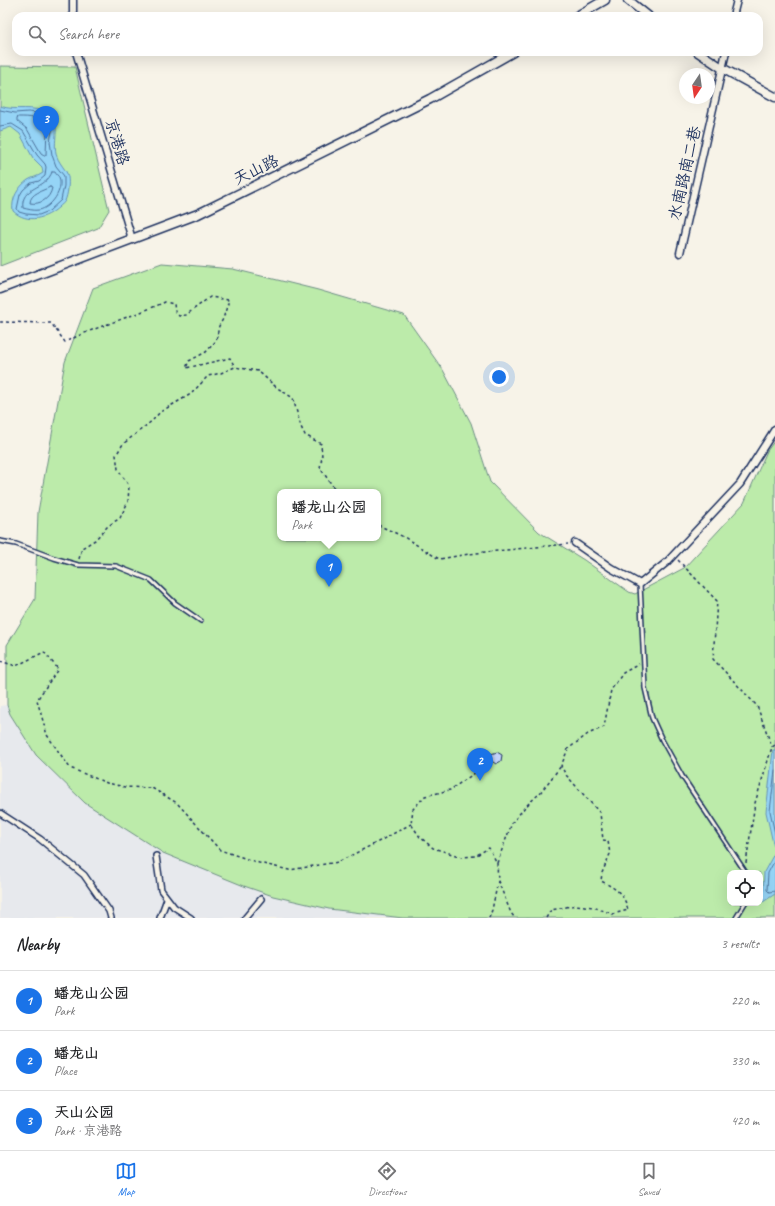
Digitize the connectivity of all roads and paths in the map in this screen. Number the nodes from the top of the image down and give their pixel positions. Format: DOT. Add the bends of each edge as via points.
graph roads {
  1 [pos="73,0"];
  2 [pos="605,0"];
  3 [pos="628,0"];
  4 [pos="737,0"];
  5 [pos="73,12"];
  6 [pos="584,12"];
  7 [pos="643,12"];
  8 [pos="735,12"];
  9 [pos="77,56"];
  10 [pos="507,56"];
  11 [pos="704,56"];
  12 [pos="725,56"];
  13 [pos="722,68"];
  14 [pos="775,98"];
  15 [pos="132,239"];
  16 [pos="680,253"];
  17 [pos="0,289"];
  18 [pos="0,322"];
  19 [pos="235,367"];
  20 [pos="775,429"];
  21 [pos="335,489"];
  22 [pos="381,526"];
  23 [pos="0,541"];
  24 [pos="575,543"];
  25 [pos="674,555"];
  26 [pos="78,565"];
  27 [pos="640,584"];
  28 [pos="201,621"];
  29 [pos="0,661"];
  30 [pos="644,661"];
  31 [pos="775,745"];
  32 [pos="772,747"];
  33 [pos="485,766"];
  34 [pos="561,766"];
  35 [pos="0,813"];
  36 [pos="411,824"];
  37 [pos="156,856"];
  38 [pos="497,863"];
  39 [pos="744,870"];
  40 [pos="745,870"];
  41 [pos="498,881"];
  42 [pos="168,899"];
  43 [pos="261,899"];
  44 [pos="744,906"];
  45 [pos="613,914"];
  46 [pos="111,918"];
  47 [pos="160,918"];
  48 [pos="191,918"];
  49 [pos="245,918"];
  50 [pos="488,918"];
  51 [pos="515,918"];
  52 [pos="546,918"];
  53 [pos="614,918"];
  54 [pos="736,918"];
  1 -- 5 [label="street"];
  2 -- 6 [label="street"];
  3 -- 7 [label="street"];
  4 -- 8 [label="street"];
  9 -- 15 [label="street, 京港路"];
  10 -- 15 [label="street, 天山路" via="430,99 205,210"];
  11 -- 13 [label="street"];
  12 -- 13 [label="street, 水南路南二巷"];
  13 -- 14 [label="street"];
  13 -- 16 [label="street, 水南路南二巷"];
  15 -- 17 [label="street, 天山路"];
  18 -- 19 [label="path" via="51,323 65,342 165,302 174,304 175,312 179,316 186,315 210,297 229,300 216,341 206,352 189,360 186,368 230,358"];
  19 -- 21 [label="path" via="258,371 293,398 305,435 321,444 320,468"];
  19 -- 26 [label="path" via="208,376 191,394 160,412 123,444 116,455 118,469 129,486 128,502 120,518 82,548"];
  20 -- 25 [label="street" via="740,484"];
  22 -- 24 [label="path" via="404,537 439,559"];
  23 -- 26 [label="lane"];
  24 -- 27 [label="street"];
  25 -- 27 [label="street"];
  25 -- 32 [label="path" via="717,601 714,659 757,706"];
  26 -- 28 [label="lane" via="116,566 151,580 175,603"];
  27 -- 30 [label="lane"];
  29 -- 36 [label="path" via="16,666 44,652 58,669 37,700 47,735 70,768 107,783 152,788 177,803 220,850 288,870 338,862"];
  30 -- 34 [label="path" via="623,673 611,690 604,727 588,734 568,749"];
  30 -- 39 [label="lane" via="645,688 652,718 662,740 682,776"];
  31 -- 32 [label="path"];
  32 -- 40 [label="path" via="755,804"];
  33 -- 36 [label="path" via="450,790 425,796 413,809"];
  34 -- 38 [label="path" via="512,823"];
  34 -- 45 [label="path" via="600,813 603,840 608,841 610,854 601,881 616,889 628,910"];
  35 -- 46 [label="street" via="40,838 84,875"];
  36 -- 38 [label="path" via="420,837 433,848 462,858 475,856 489,848"];
  37 -- 42 [label="street" via="161,890"];
  38 -- 41 [label="path"];
  41 -- 50 [label="path"];
  41 -- 51 [label="path"];
  42 -- 47 [label="street"];
  42 -- 48 [label="street" via="174,907"];
  43 -- 49 [label="street"];
  44 -- 54 [label="lane"];
  45 -- 52 [label="path" via="593,907 576,905 552,910"];
  45 -- 53 [label="path"];
}
